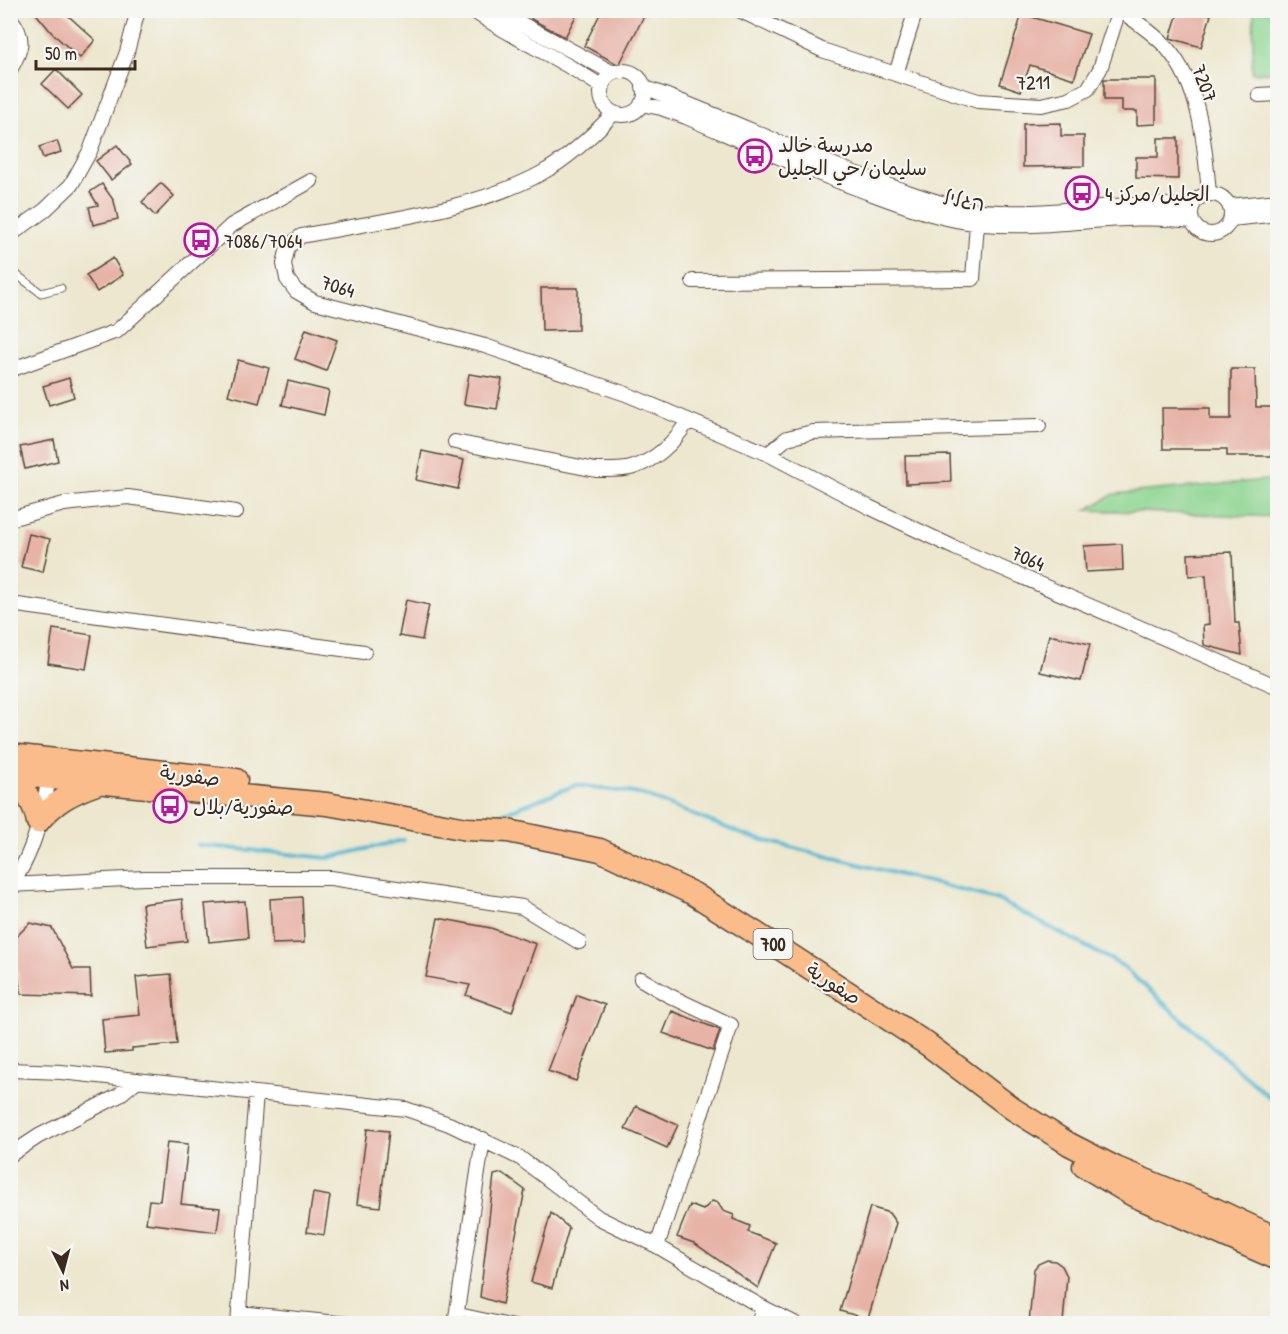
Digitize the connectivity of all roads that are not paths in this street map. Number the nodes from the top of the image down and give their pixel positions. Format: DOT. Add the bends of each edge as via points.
graph roads {
  1 [pos="138,10"];
  2 [pos="472,10"];
  3 [pos="496,10"];
  4 [pos="739,10"];
  5 [pos="916,10"];
  6 [pos="1119,10"];
  7 [pos="10,18"];
  8 [pos="10,70"];
  9 [pos="613,74"];
  10 [pos="896,74"];
  11 [pos="602,87"];
  12 [pos="643,87"];
  13 [pos="1278,94"];
  14 [pos="1259,95"];
  15 [pos="641,104"];
  16 [pos="614,113"];
  17 [pos="311,181"];
  18 [pos="1209,194"];
  19 [pos="1278,201"];
  20 [pos="1230,213"];
  21 [pos="1192,214"];
  22 [pos="1278,214"];
  23 [pos="977,223"];
  24 [pos="10,235"];
  25 [pos="10,264"];
  26 [pos="693,281"];
  27 [pos="61,288"];
  28 [pos="10,370"];
  29 [pos="688,421"];
  30 [pos="1039,426"];
  31 [pos="455,442"];
  32 [pos="768,454"];
  33 [pos="236,512"];
  34 [pos="10,519"];
  35 [pos="10,604"];
  36 [pos="364,652"];
  37 [pos="1278,687"];
  38 [pos="10,755"];
  39 [pos="50,768"];
  40 [pos="10,774"];
  41 [pos="10,780"];
  42 [pos="101,782"];
  43 [pos="38,822"];
  44 [pos="508,831"];
  45 [pos="11,885"];
  46 [pos="579,942"];
  47 [pos="641,979"];
  48 [pos="10,1070"];
  49 [pos="136,1081"];
  50 [pos="256,1093"];
  51 [pos="1013,1108"];
  52 [pos="483,1139"];
  53 [pos="10,1155"];
  54 [pos="1278,1239"];
  55 [pos="657,1246"];
  56 [pos="1278,1259"];
  57 [pos="762,1307"];
  58 [pos="455,1317"];
  59 [pos="239,1318"];
  60 [pos="347,1323"];
  61 [pos="516,1323"];
  62 [pos="759,1323"];
  63 [pos="796,1323"];
  1 -- 24 [label="street" via="128,52 90,151 76,176 45,210"];
  2 -- 11 [label="street" via="576,68"];
  3 -- 9 [label="street"];
  4 -- 10 [label="street, 7211" via="822,50"];
  5 -- 10 [label="street"];
  6 -- 10 [label="street, 7211" via="1100,69 1088,89 1070,99 1041,105 978,101"];
  6 -- 18 [label="street, 7207" via="1168,49 1181,70 1205,145"];
  7 -- 8 [label="street" via="20,30 21,52"];
  9 -- 11 [label="street"];
  9 -- 12 [label="street" via="629,72 637,76"];
  11 -- 16 [label="street" via="603,104"];
  12 -- 15 [label="street"];
  12 -- 21 [label="street, הגליל" via="837,167 957,207 1025,212 1167,204"];
  13 -- 14 [label="street"];
  15 -- 16 [label="street" via="625,115"];
  15 -- 23 [label="street, הגליל" via="686,117 832,180 911,208"];
  16 -- 29 [label="street, 7064" via="577,148 542,173 511,188 417,214 301,236 288,247 284,264 287,279 296,291 315,302 485,346 626,394"];
  17 -- 28 [label="street" via="232,225 117,331"];
  18 -- 20 [label="street" via="1224,198"];
  18 -- 21 [label="street" via="1202,196"];
  19 -- 20 [label="street"];
  20 -- 21 [label="street" via="1227,227 1213,235 1198,230"];
  20 -- 22 [label="street"];
  21 -- 23 [label="street, הגליל" via="1025,226"];
  23 -- 26 [label="street" via="973,279"];
  25 -- 27 [label="lane" via="17,275 41,293"];
  29 -- 31 [label="street" via="667,448 633,468 616,470 596,470"];
  29 -- 32 [label="street, 7064"];
  30 -- 32 [label="street" via="813,432 787,438"];
  32 -- 37 [label="street, 7064" via="955,548"];
  33 -- 34 [label="street" via="128,496 64,504"];
  35 -- 36 [label="street"];
  38 -- 39 [label="main road, صفورية / 700"];
  39 -- 40 [label="main road, صفورية / 700"];
  39 -- 42 [label="main road, صفورية / 700"];
  39 -- 43 [label="street"];
  39 -- 44 [label="main road, صفورية / 700" via="328,791 475,817"];
  41 -- 43 [label="main road" via="29,797"];
  42 -- 43 [label="main road" via="64,798"];
  42 -- 44 [label="main road, صفورية / 700" via="327,804 467,829"];
  43 -- 45 [label="street" via="29,856"];
  44 -- 51 [label="main road, صفورية / 700" via="600,850 694,894 927,1044"];
  45 -- 46 [label="street" via="144,878 331,878 522,906"];
  47 -- 55 [label="street" via="731,1025"];
  48 -- 49 [label="street"];
  49 -- 50 [label="street"];
  49 -- 53 [label="street" via="118,1096"];
  50 -- 52 [label="street" via="406,1109"];
  50 -- 59 [label="street"];
  51 -- 54 [label="main road, 700" via="1093,1157"];
  51 -- 56 [label="main road, 700" via="1072,1158 1118,1187"];
  52 -- 55 [label="street" via="520,1158 600,1218"];
  52 -- 58 [label="street"];
  55 -- 57 [label="street"];
  57 -- 62 [label="street"];
  57 -- 63 [label="street"];
  58 -- 61 [label="lane"];
  59 -- 60 [label="street"];
}
